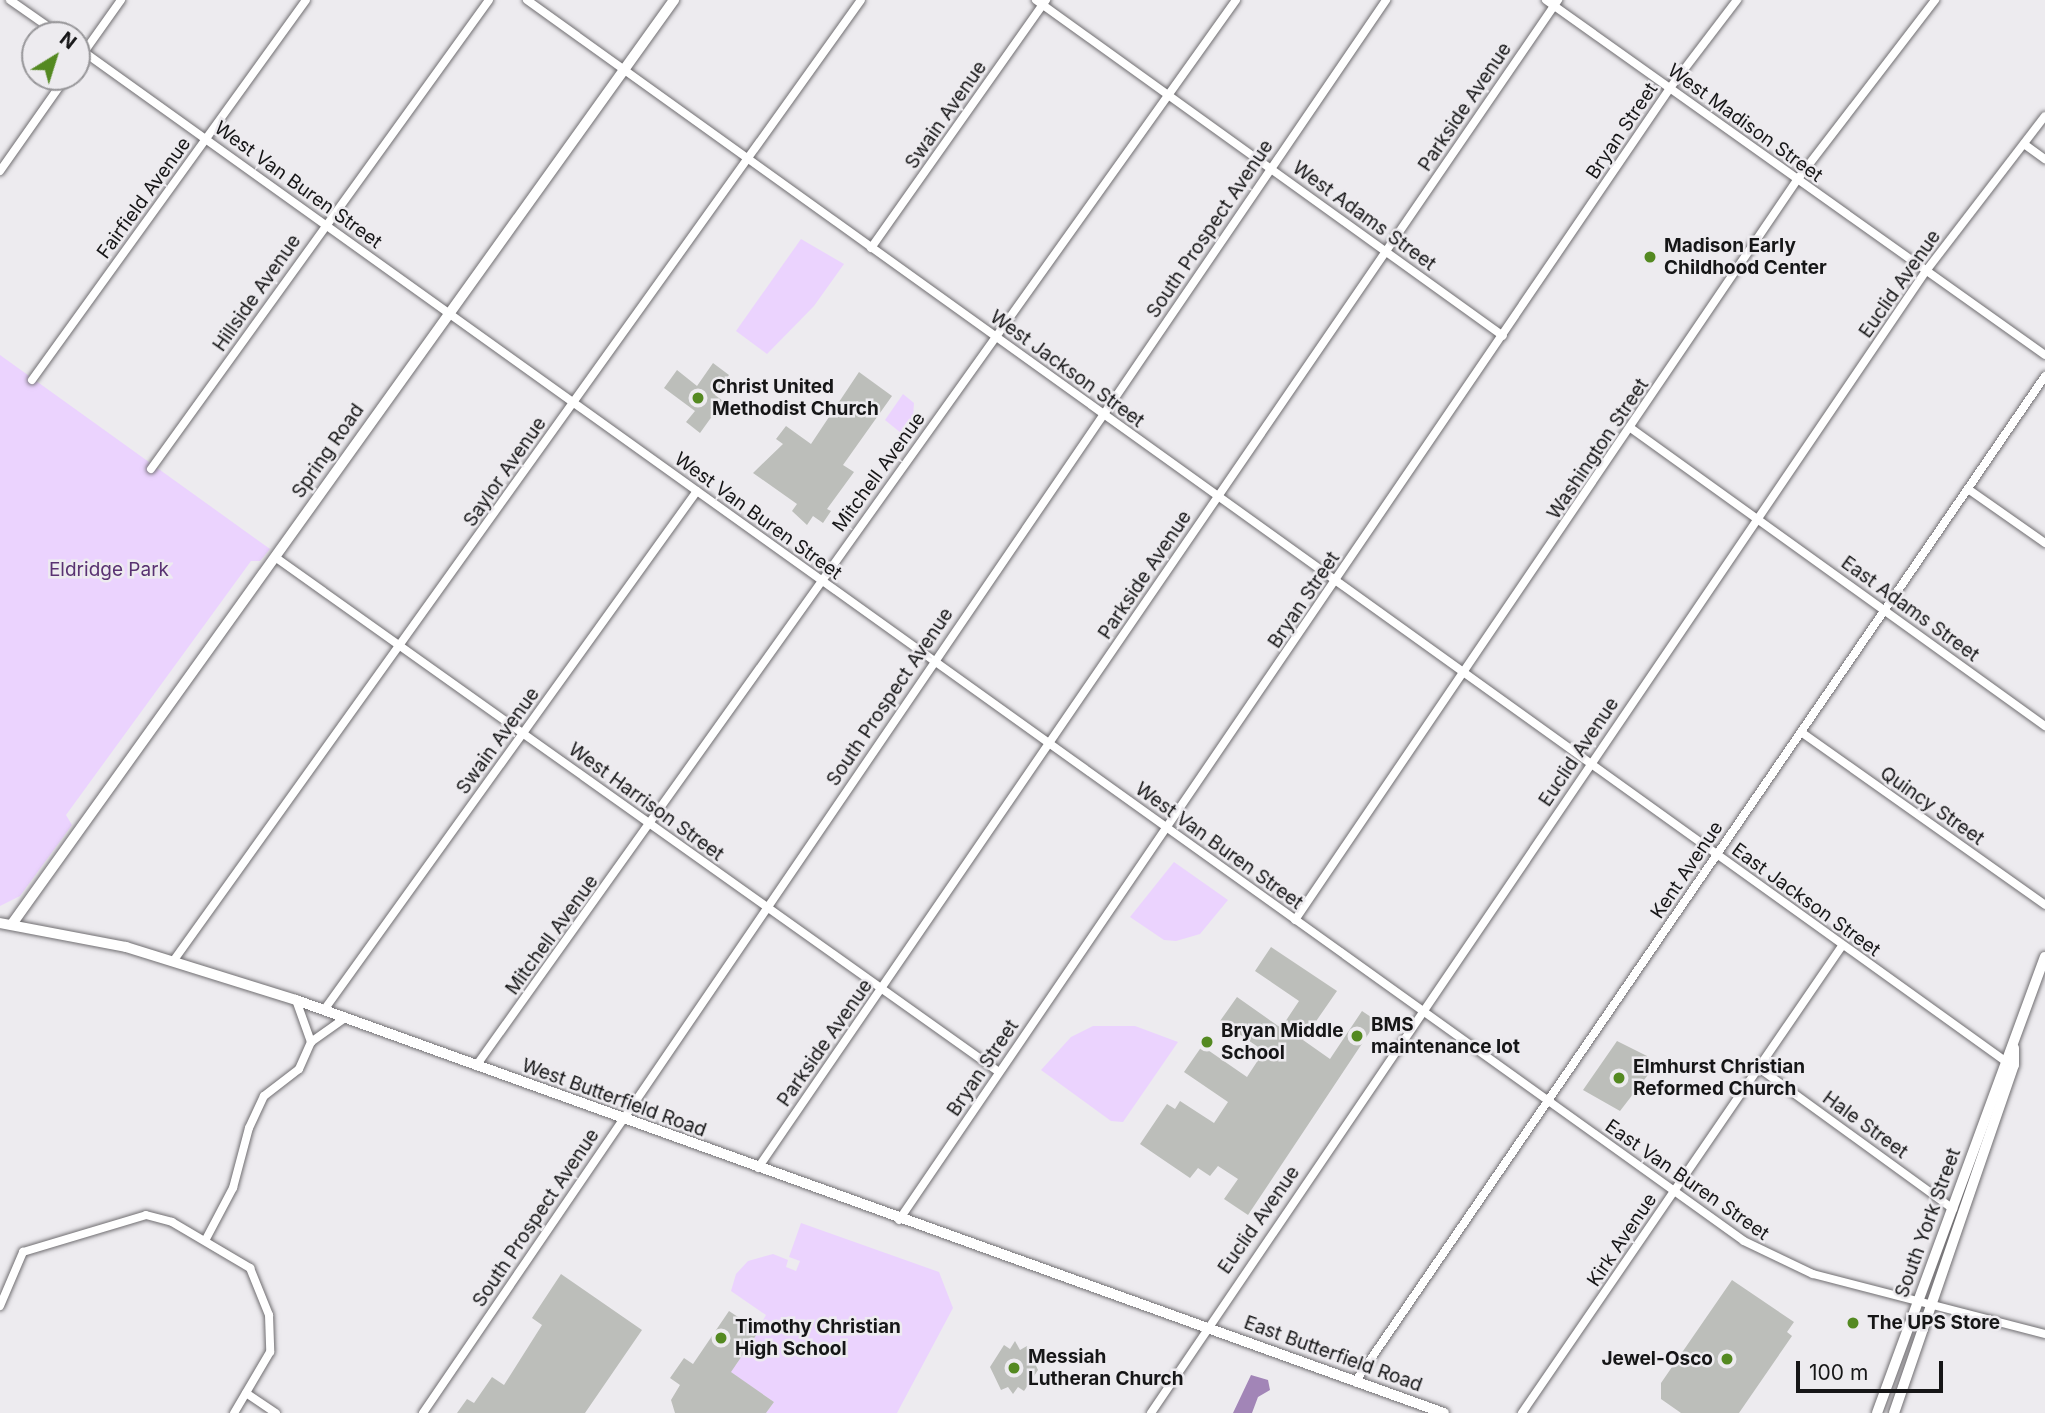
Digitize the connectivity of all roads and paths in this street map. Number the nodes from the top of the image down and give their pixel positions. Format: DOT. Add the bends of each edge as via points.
graph roads {
  1 [pos="10,0"];
  2 [pos="121,0"];
  3 [pos="306,0"];
  4 [pos="489,0"];
  5 [pos="527,0"];
  6 [pos="674,0"];
  7 [pos="860,0"];
  8 [pos="1236,0"];
  9 [pos="1386,0"];
  10 [pos="1737,0"];
  11 [pos="1935,0"];
  12 [pos="1042,2"];
  13 [pos="1553,2"];
  14 [pos="40,21"];
  15 [pos="91,37"];
  16 [pos="91,58"];
  17 [pos="622,70"];
  18 [pos="1670,88"];
  19 [pos="56,91"];
  20 [pos="1168,95"];
  21 [pos="2045,116"];
  22 [pos="206,138"];
  23 [pos="2024,144"];
  24 [pos="748,159"];
  25 [pos="2045,159"];
  26 [pos="1270,169"];
  27 [pos="0,170"];
  28 [pos="1797,180"];
  29 [pos="325,225"];
  30 [pos="871,248"];
  31 [pos="1386,252"];
  32 [pos="1926,271"];
  33 [pos="448,313"];
  34 [pos="1503,336"];
  35 [pos="995,337"];
  36 [pos="2045,355"];
  37 [pos="2045,376"];
  38 [pos="32,380"];
  39 [pos="573,402"];
  40 [pos="1102,414"];
  41 [pos="1632,429"];
  42 [pos="151,470"];
  43 [pos="1968,489"];
  44 [pos="697,491"];
  45 [pos="1218,497"];
  46 [pos="1757,518"];
  47 [pos="2045,542"];
  48 [pos="275,556"];
  49 [pos="821,580"];
  50 [pos="1335,582"];
  51 [pos="1885,610"];
  52 [pos="402,647"];
  53 [pos="934,661"];
  54 [pos="1464,674"];
  55 [pos="2045,726"];
  56 [pos="1801,732"];
  57 [pos="523,734"];
  58 [pos="1049,744"];
  59 [pos="1590,764"];
  60 [pos="651,824"];
  61 [pos="1167,828"];
  62 [pos="1717,855"];
  63 [pos="2045,905"];
  64 [pos="765,908"];
  65 [pos="1294,920"];
  66 [pos="0,923"];
  67 [pos="12,924"];
  68 [pos="1842,946"];
  69 [pos="2045,957"];
  70 [pos="174,960"];
  71 [pos="880,990"];
  72 [pos="296,1000"];
  73 [pos="324,1010"];
  74 [pos="1421,1010"];
  75 [pos="345,1018"];
  76 [pos="311,1042"];
  77 [pos="2014,1048"];
  78 [pos="2005,1061"];
  79 [pos="476,1066"];
  80 [pos="1759,1068"];
  81 [pos="999,1072"];
  82 [pos="1548,1100"];
  83 [pos="620,1120"];
  84 [pos="758,1167"];
  85 [pos="1674,1191"];
  86 [pos="1953,1209"];
  87 [pos="899,1220"];
  88 [pos="206,1239"];
  89 [pos="1917,1301"];
  90 [pos="1931,1304"];
  91 [pos="0,1306"];
  92 [pos="1210,1328"];
  93 [pos="2045,1334"];
  94 [pos="1355,1382"];
  95 [pos="246,1393"];
  96 [pos="234,1413"];
  97 [pos="276,1413"];
  98 [pos="423,1413"];
  99 [pos="1151,1413"];
  100 [pos="1444,1413"];
  101 [pos="1522,1413"];
  102 [pos="1877,1413"];
  103 [pos="1894,1413"];
  1 -- 14 [label="street"];
  2 -- 15 [label="street"];
  3 -- 22 [label="street, Fairfield Avenue"];
  4 -- 29 [label="street, Hillside Avenue"];
  5 -- 17 [label="street, West Jackson Street"];
  6 -- 17 [label="street, Spring Road"];
  7 -- 24 [label="street, Saylor Avenue"];
  8 -- 20 [label="street, Mitchell Avenue"];
  9 -- 26 [label="street, South Prospect Avenue"];
  10 -- 18 [label="street, Bryan Street"];
  11 -- 28 [label="street, Washington Street"];
  12 -- 20 [label="street, West Adams Street"];
  12 -- 30 [label="street, Swain Avenue"];
  13 -- 18 [label="street, West Madison Street"];
  13 -- 31 [label="street, Parkside Avenue"];
  16 -- 22 [label="street, West Van Buren Street"];
  17 -- 24 [label="street, West Jackson Street"];
  17 -- 33 [label="street, Spring Road"];
  18 -- 28 [label="street, West Madison Street"];
  18 -- 34 [label="street, Bryan Street"];
  19 -- 27 [label="street"];
  20 -- 26 [label="street, West Adams Street"];
  20 -- 35 [label="street, Mitchell Avenue"];
  21 -- 23 [label="street, Euclid Avenue"];
  22 -- 29 [label="street, West Van Buren Street"];
  22 -- 38 [label="street, Fairfield Avenue"];
  23 -- 25 [label="street"];
  23 -- 32 [label="street, Euclid Avenue"];
  24 -- 30 [label="street, West Jackson Street"];
  24 -- 39 [label="street, Saylor Avenue"];
  26 -- 31 [label="street, West Adams Street"];
  26 -- 40 [label="street, South Prospect Avenue"];
  28 -- 32 [label="street, West Madison Street"];
  28 -- 41 [label="street, Washington Street"];
  29 -- 33 [label="street, West Van Buren Street"];
  29 -- 42 [label="street, Hillside Avenue"];
  30 -- 35 [label="street, West Jackson Street"];
  31 -- 34 [label="street, West Adams Street"];
  31 -- 45 [label="street, Parkside Avenue"];
  32 -- 36 [label="street, West Madison Street"];
  32 -- 46 [label="street, Euclid Avenue"];
  33 -- 39 [label="street, West Van Buren Street"];
  33 -- 48 [label="street, Spring Road"];
  34 -- 50 [label="street, Bryan Street"];
  35 -- 40 [label="street, West Jackson Street"];
  35 -- 49 [label="street, Mitchell Avenue"];
  37 -- 43 [label="street, Kent Avenue"];
  39 -- 44 [label="street, West Van Buren Street"];
  39 -- 52 [label="street, Saylor Avenue"];
  40 -- 45 [label="street, West Jackson Street"];
  40 -- 53 [label="street, South Prospect Avenue"];
  41 -- 46 [label="street"];
  41 -- 54 [label="street, Washington Street"];
  43 -- 47 [label="street"];
  43 -- 51 [label="street, Kent Avenue"];
  44 -- 49 [label="street, West Van Buren Street"];
  44 -- 57 [label="street, Swain Avenue"];
  45 -- 50 [label="street, West Jackson Street"];
  45 -- 58 [label="street, Parkside Avenue"];
  46 -- 51 [label="street, East Adams Street"];
  46 -- 59 [label="street, Euclid Avenue"];
  48 -- 52 [label="street, West Harrison Street"];
  48 -- 67 [label="street, Spring Road"];
  49 -- 53 [label="street, West Van Buren Street"];
  49 -- 60 [label="street, Mitchell Avenue"];
  50 -- 54 [label="street, West Jackson Street"];
  50 -- 61 [label="street, Bryan Street"];
  51 -- 55 [label="street, East Adams Street"];
  51 -- 56 [label="street, Kent Avenue"];
  52 -- 57 [label="street, West Harrison Street"];
  52 -- 70 [label="street, Saylor Avenue"];
  53 -- 58 [label="street, West Van Buren Street"];
  53 -- 64 [label="street, South Prospect Avenue"];
  54 -- 59 [label="street, West Jackson Street"];
  54 -- 65 [label="street, Washington Street"];
  56 -- 62 [label="street, Kent Avenue"];
  56 -- 63 [label="street, Quincy Street"];
  57 -- 60 [label="street, West Harrison Street"];
  57 -- 73 [label="street, Swain Avenue"];
  58 -- 61 [label="street, West Van Buren Street"];
  58 -- 71 [label="street, Parkside Avenue"];
  59 -- 62 [label="street, East Jackson Street"];
  59 -- 74 [label="street, Euclid Avenue"];
  60 -- 64 [label="street, West Harrison Street"];
  60 -- 79 [label="street, Mitchell Avenue"];
  61 -- 65 [label="street, West Van Buren Street"];
  61 -- 81 [label="street, Bryan Street"];
  62 -- 68 [label="street, East Jackson Street"];
  62 -- 82 [label="street, Kent Avenue"];
  64 -- 71 [label="street, West Harrison Street"];
  64 -- 83 [label="street, South Prospect Avenue"];
  65 -- 74 [label="street, West Van Buren Street"];
  66 -- 67 [label="main road, West Butterfield Road"];
  67 -- 70 [label="main road, West Butterfield Road"];
  68 -- 78 [label="street, East Jackson Street"];
  68 -- 80 [label="street, Kirk Avenue"];
  69 -- 77 [label="main road, South York Street"];
  70 -- 72 [label="main road, West Butterfield Road"];
  71 -- 81 [label="street, West Harrison Street"];
  71 -- 84 [label="street, Parkside Avenue"];
  72 -- 73 [label="main road, West Butterfield Road"];
  72 -- 76 [label="street"];
  73 -- 75 [label="main road, West Butterfield Road"];
  74 -- 82 [label="street, East Van Buren Street"];
  74 -- 92 [label="street, Euclid Avenue" via="1214,1312"];
  75 -- 76 [label="street"];
  75 -- 79 [label="main road, West Butterfield Road"];
  76 -- 88 [label="street" via="299,1069 276,1084 256,1110 233,1188"];
  77 -- 78 [label="main road, South York Street"];
  77 -- 90 [label="main road, South York Street" via="2010,1078"];
  78 -- 86 [label="main road, South York Street"];
  79 -- 83 [label="main road, West Butterfield Road"];
  80 -- 85 [label="street, Kirk Avenue"];
  80 -- 86 [label="street, Hale Street"];
  81 -- 87 [label="street, Bryan Street"];
  82 -- 85 [label="street, East Van Buren Street"];
  82 -- 94 [label="street, Kent Avenue"];
  83 -- 84 [label="main road, West Butterfield Road"];
  83 -- 98 [label="street, South Prospect Avenue"];
  84 -- 87 [label="main road, West Butterfield Road"];
  85 -- 89 [label="street, East Van Buren Street" via="1786,1265"];
  85 -- 101 [label="street, Kirk Avenue"];
  86 -- 89 [label="main road, South York Street"];
  87 -- 92 [label="main road, West Butterfield Road"];
  88 -- 91 [label="street" via="146,1215 23,1252"];
  88 -- 95 [label="street" via="250,1268 272,1325 270,1352"];
  89 -- 90 [label="street, East Van Buren Street"];
  89 -- 102 [label="main road, South York Street"];
  90 -- 93 [label="street, East Van Buren Street"];
  90 -- 103 [label="main road, South York Street"];
  92 -- 94 [label="main road, East Butterfield Road"];
  92 -- 99 [label="street, Euclid Avenue"];
  94 -- 100 [label="main road, East Butterfield Road"];
  95 -- 96 [label="street"];
  95 -- 97 [label="street"];
}
